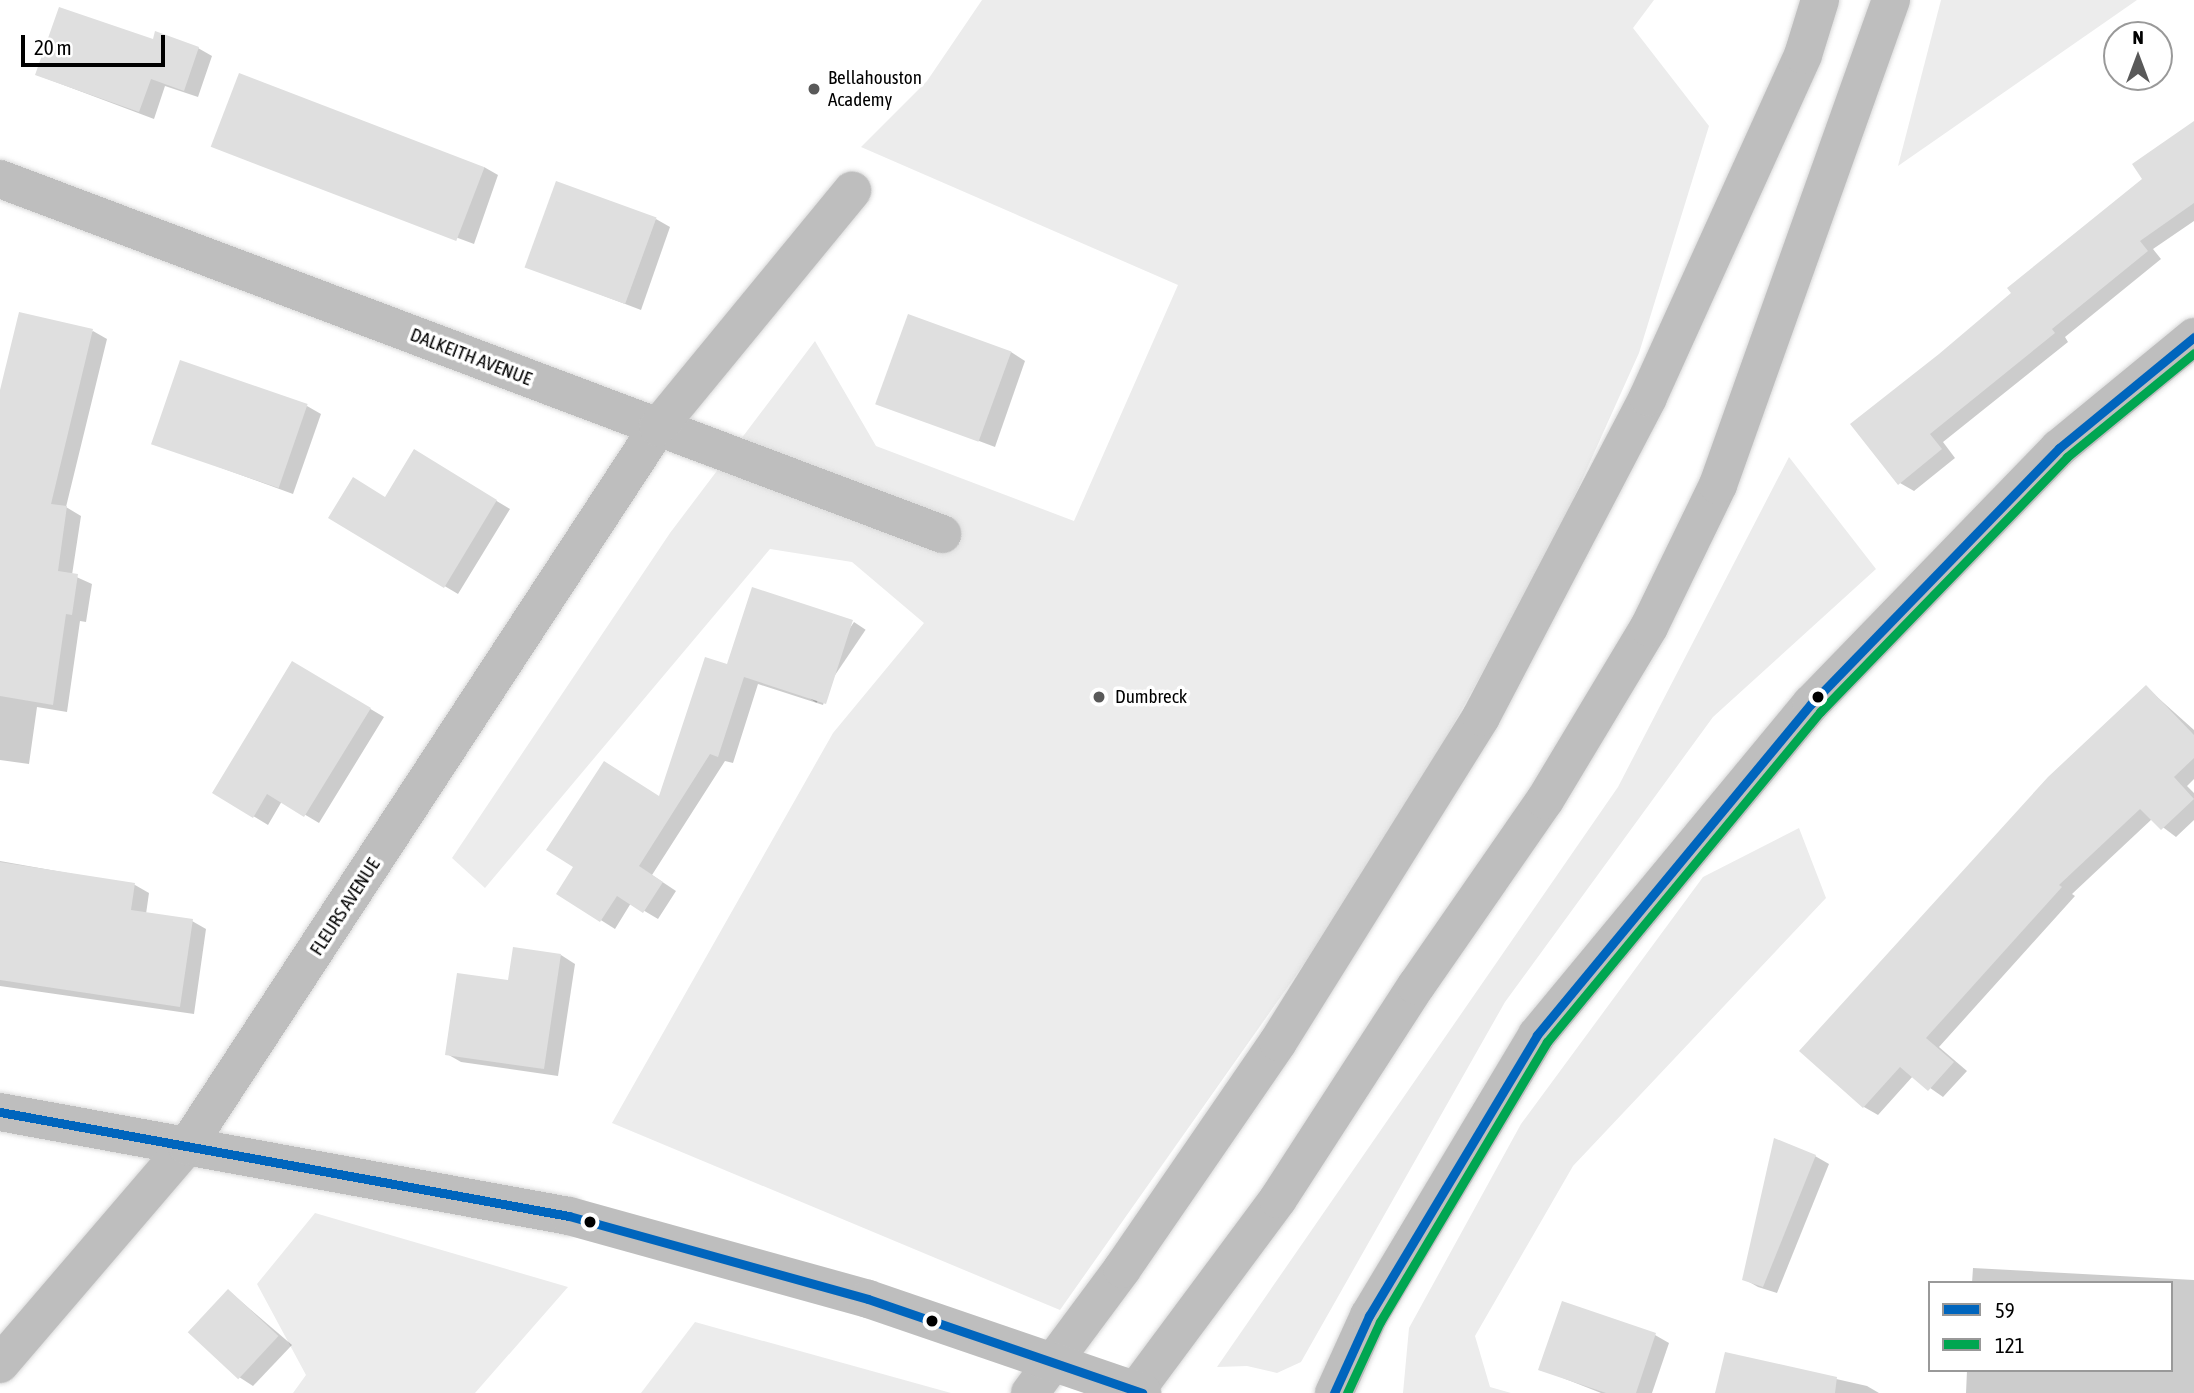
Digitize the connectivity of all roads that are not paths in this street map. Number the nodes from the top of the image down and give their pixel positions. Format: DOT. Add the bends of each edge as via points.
graph roads {
  1 [pos="1820,0"];
  2 [pos="1891,0"];
  3 [pos="0,179"];
  4 [pos="852,191"];
  5 [pos="2194,337"];
  6 [pos="658,427"];
  7 [pos="942,534"];
  8 [pos="0,1112"];
  9 [pos="187,1146"];
  10 [pos="0,1364"];
  11 [pos="1030,1393"];
  12 [pos="1133,1393"];
  13 [pos="1142,1393"];
  14 [pos="1334,1393"];
  1 -- 11 [label="main road" via="1803,55 1648,397 1481,717 1278,1042 1122,1269"];
  2 -- 12 [label="main road" via="1718,485 1649,627 1545,800 1416,986 1278,1199"];
  3 -- 6 [label="main road, DALKEITH AVENUE"];
  4 -- 6 [label="main road, FLEURS AVENUE"];
  5 -- 14 [label="main road" via="2059,448 1811,704 1537,1035 1369,1315"];
  6 -- 7 [label="main road, DALKEITH AVENUE"];
  6 -- 9 [label="main road, FLEURS AVENUE"];
  8 -- 9 [label="main road"];
  9 -- 10 [label="main road, FLEURS AVENUE"];
  9 -- 13 [label="main road, bridge" via="569,1216 868,1299"];
}
